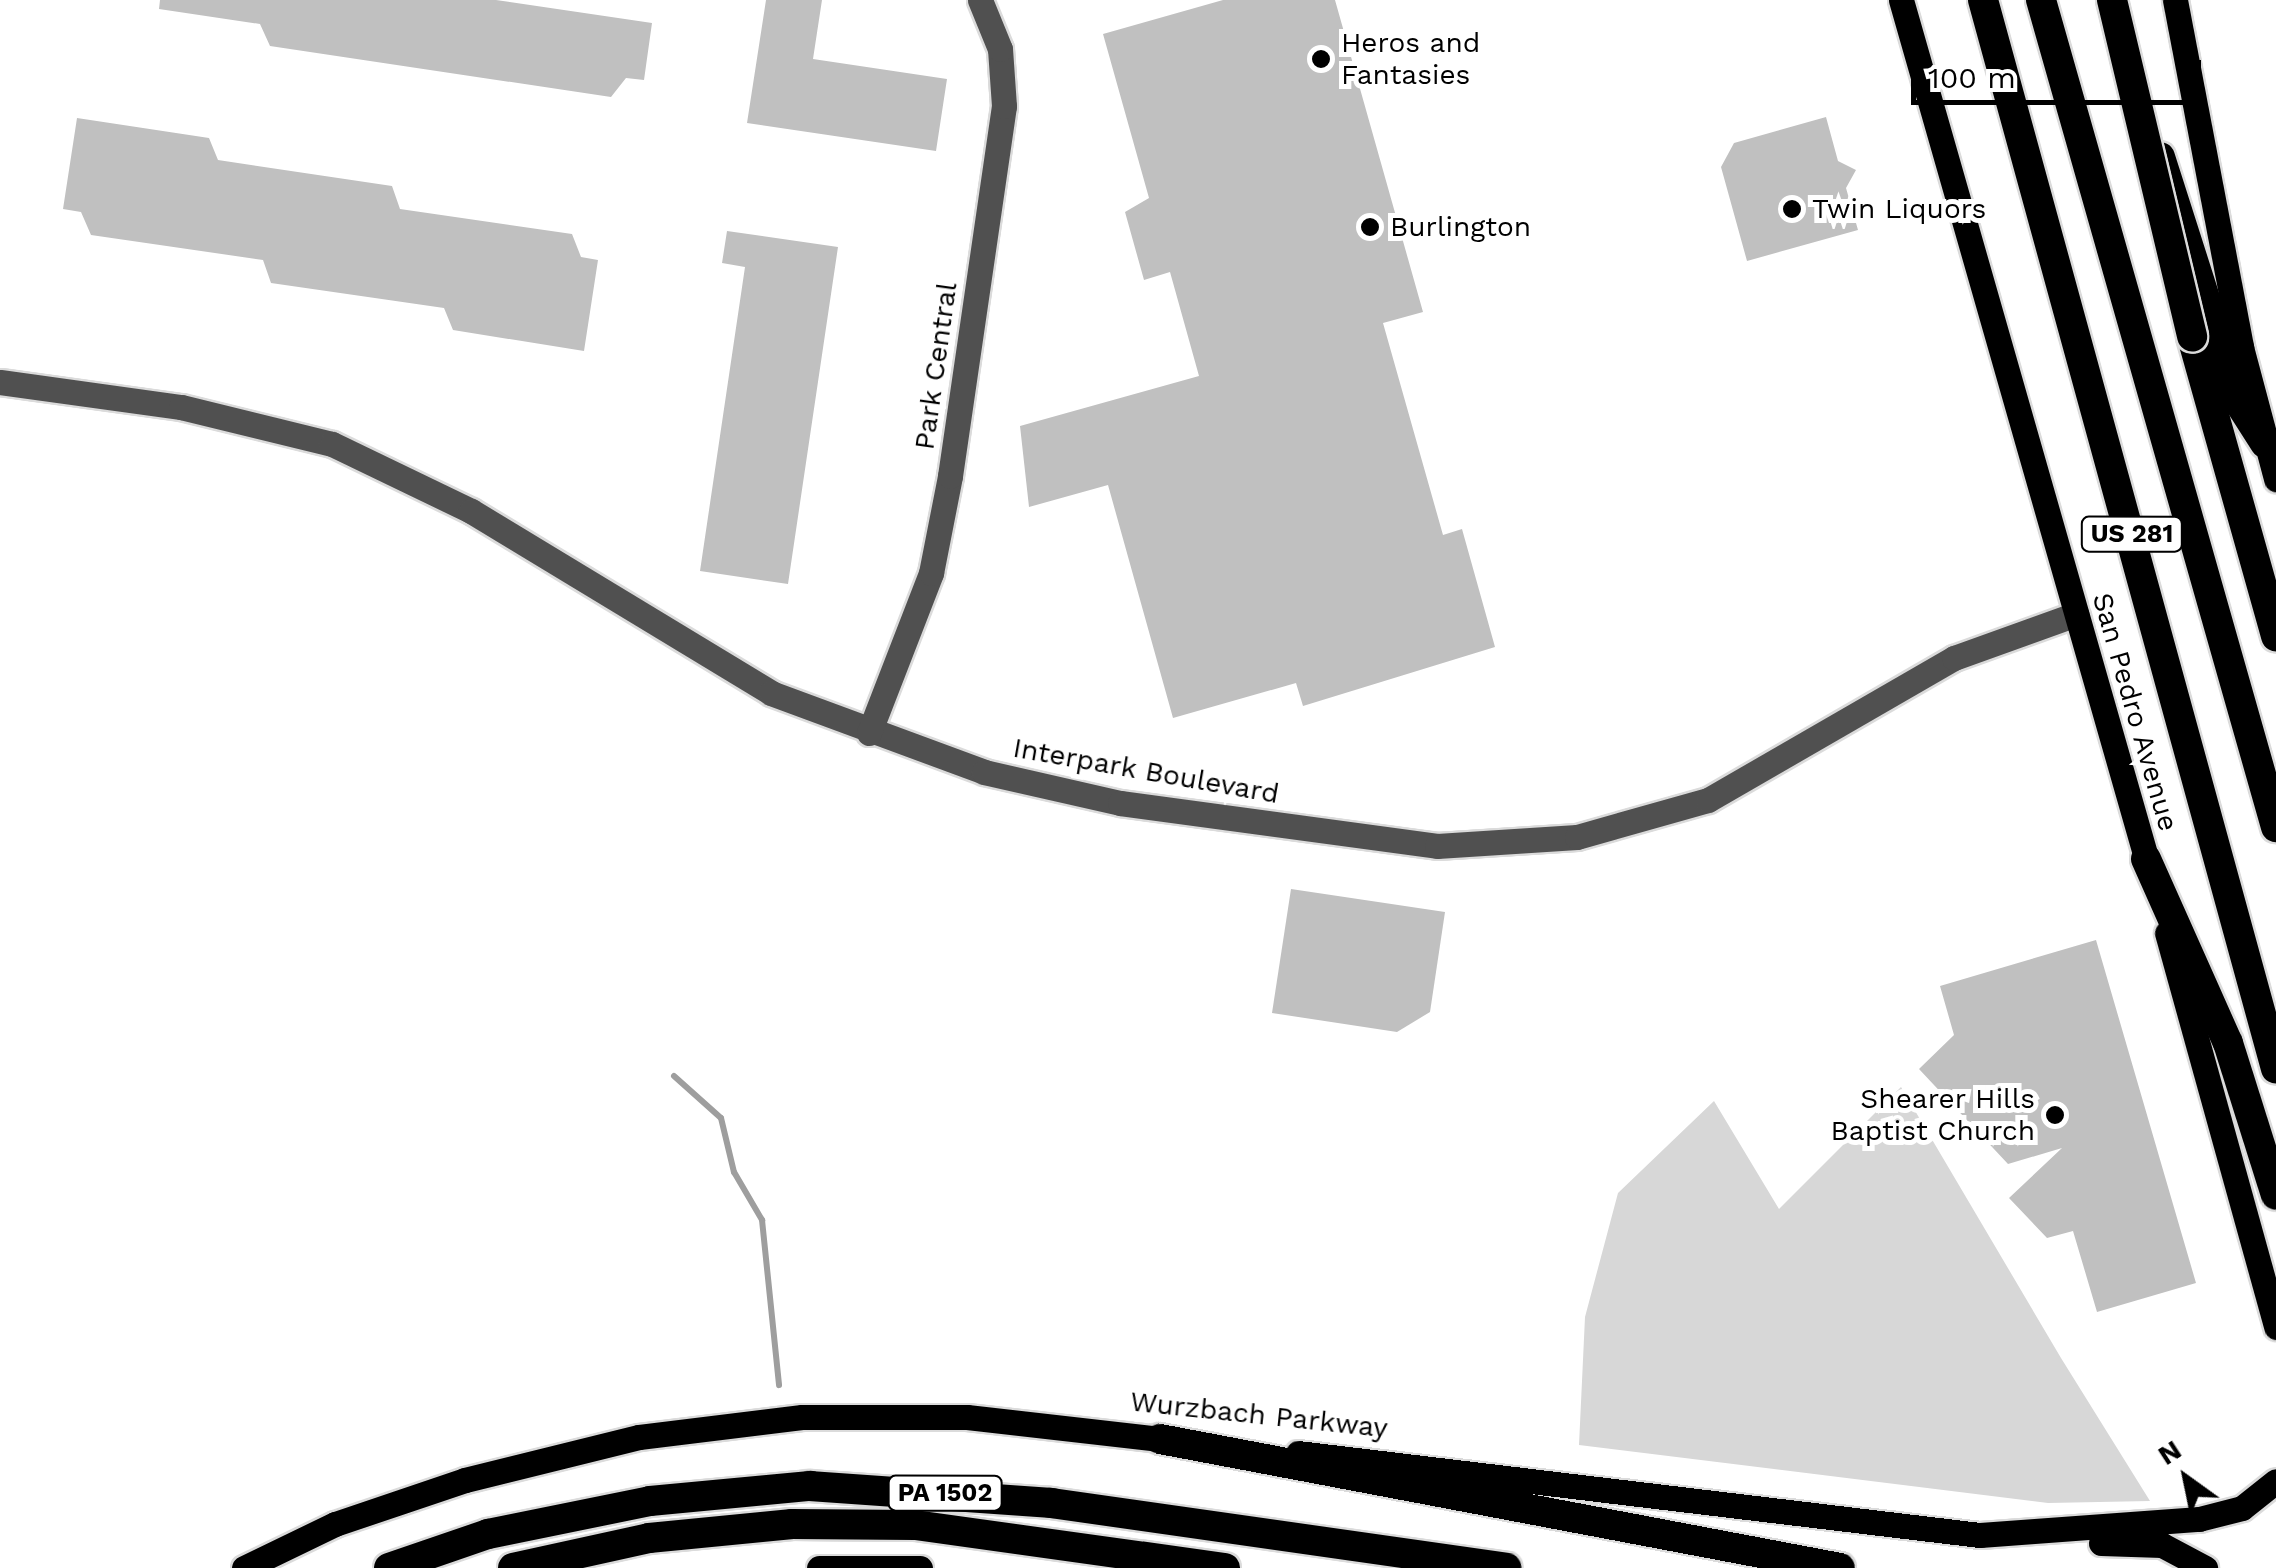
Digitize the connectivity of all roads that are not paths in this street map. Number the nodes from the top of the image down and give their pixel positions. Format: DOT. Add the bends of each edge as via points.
graph roads {
  1 [pos="980,0"];
  2 [pos="1901,0"];
  3 [pos="1983,0"];
  4 [pos="2040,0"];
  5 [pos="2101,0"];
  6 [pos="2112,0"];
  7 [pos="2175,0"];
  8 [pos="0,382"];
  9 [pos="2266,443"];
  10 [pos="2276,479"];
  11 [pos="2076,614"];
  12 [pos="2276,636"];
  13 [pos="869,733"];
  14 [pos="2276,827"];
  15 [pos="2146,860"];
  16 [pos="2276,1069"];
  17 [pos="2276,1195"];
  18 [pos="2276,1327"];
  19 [pos="1160,1439"];
  20 [pos="2276,1481"];
  21 [pos="2062,1535"];
  22 [pos="244,1568"];
  23 [pos="390,1568"];
  24 [pos="513,1568"];
  25 [pos="819,1568"];
  26 [pos="920,1568"];
  27 [pos="1225,1568"];
  28 [pos="1506,1568"];
  29 [pos="1840,1568"];
  30 [pos="2205,1568"];
  1 -- 13 [label="street, Park Central" via="1000,48 1004,106 953,460 935,558"];
  2 -- 11 [label="main road, San Pedro Avenue"];
  3 -- 16 [label="highway, US 281"];
  4 -- 14 [label="highway, US 281"];
  5 -- 9 [label="highway" via="2238,401"];
  6 -- 12 [label="highway, bridge" via="2192,337"];
  7 -- 9 [label="main road"];
  8 -- 13 [label="street, Interpark Boulevard" via="181,406 332,444 470,511 772,693"];
  9 -- 10 [label="main road"];
  11 -- 13 [label="street, Interpark Boulevard" via="1954,658 1772,771 1708,800 1591,834 1507,845 1437,846 1120,803"];
  11 -- 15 [label="main road, San Pedro Avenue"];
  15 -- 17 [label="highway" via="2228,1043"];
  15 -- 18 [label="main road, San Pedro Avenue"];
  19 -- 21 [label="main road, Wurzbach Parkway" via="1980,1534"];
  19 -- 22 [label="main road, Wurzbach Parkway" via="968,1416 802,1417 639,1437 473,1478 335,1524"];
  19 -- 29 [label="highway"];
  20 -- 21 [label="main road, Wurzbach Parkway" via="2220,1515"];
  21 -- 30 [label="main road" via="2162,1545"];
  23 -- 28 [label="highway, PA 1502" via="488,1534 650,1501 810,1486 1051,1503"];
  24 -- 27 [label="highway, PA 1502" via="648,1538 792,1524 915,1525"];
  25 -- 26 [label="main road"];
}
